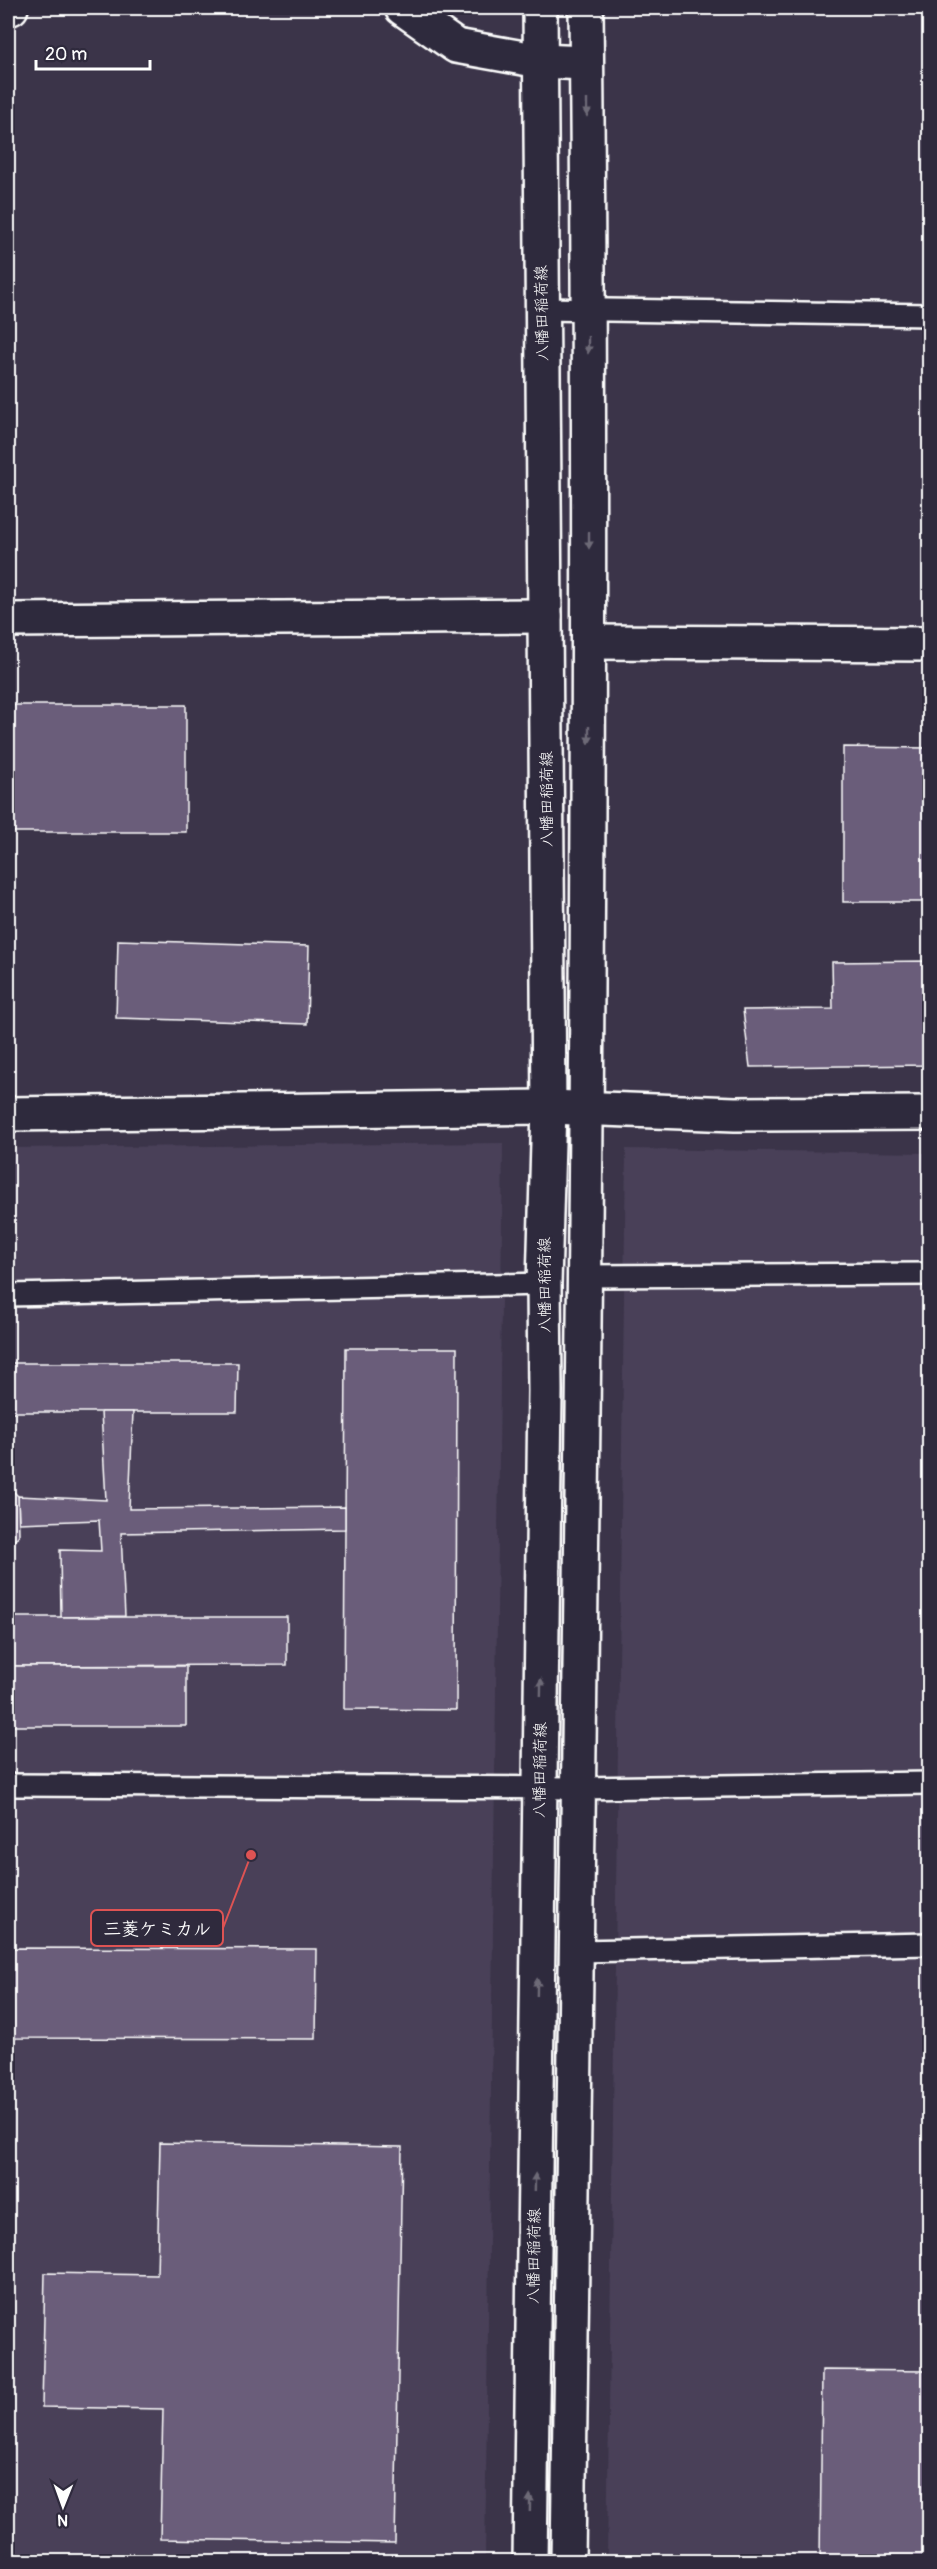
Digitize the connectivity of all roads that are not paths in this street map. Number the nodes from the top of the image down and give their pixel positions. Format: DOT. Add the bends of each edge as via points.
graph roads {
  1 [pos="402,8"];
  2 [pos="540,8"];
  3 [pos="586,8"];
  4 [pos="540,61"];
  5 [pos="586,63"];
  6 [pos="542,309"];
  7 [pos="588,311"];
  8 [pos="930,315"];
  9 [pos="545,616"];
  10 [pos="8,620"];
  11 [pos="589,642"];
  12 [pos="930,644"];
  13 [pos="549,1107"];
  14 [pos="586,1109"];
  15 [pos="930,1113"];
  16 [pos="8,1114"];
  17 [pos="930,1274"];
  18 [pos="583,1276"];
  19 [pos="544,1284"];
  20 [pos="8,1295"];
  21 [pos="930,1783"];
  22 [pos="8,1785"];
  23 [pos="540,1788"];
  24 [pos="579,1788"];
  25 [pos="930,1944"];
  26 [pos="576,1952"];
  27 [pos="530,2562"];
  28 [pos="568,2562"];
  1 -- 4 [label="main road" via="456,46"];
  2 -- 4 [label="main road, 八幡田稲荷線"];
  3 -- 5 [label="main road"];
  4 -- 5 [label="main road"];
  4 -- 6 [label="main road, 八幡田稲荷線"];
  5 -- 7 [label="main road, one-way"];
  6 -- 7 [label="lane"];
  6 -- 9 [label="main road, 八幡田稲荷線"];
  7 -- 8 [label="lane"];
  7 -- 11 [label="main road, one-way"];
  9 -- 10 [label="main road"];
  9 -- 13 [label="main road, 八幡田稲荷線"];
  11 -- 12 [label="main road"];
  11 -- 14 [label="main road, one-way"];
  13 -- 14 [label="main road"];
  13 -- 16 [label="main road"];
  13 -- 19 [label="main road, 八幡田稲荷線"];
  14 -- 15 [label="main road" via="735,1114"];
  14 -- 18 [label="main road"];
  17 -- 18 [label="lane"];
  18 -- 24 [label="main road"];
  19 -- 20 [label="lane"];
  23 -- 19 [label="main road, 八幡田稲荷線, one-way"];
  21 -- 24 [label="lane"];
  22 -- 23 [label="lane"];
  23 -- 24 [label="lane"];
  27 -- 23 [label="main road, 八幡田稲荷線, one-way"];
  24 -- 26 [label="main road"];
  25 -- 26 [label="lane"];
  26 -- 28 [label="main road"];
}
